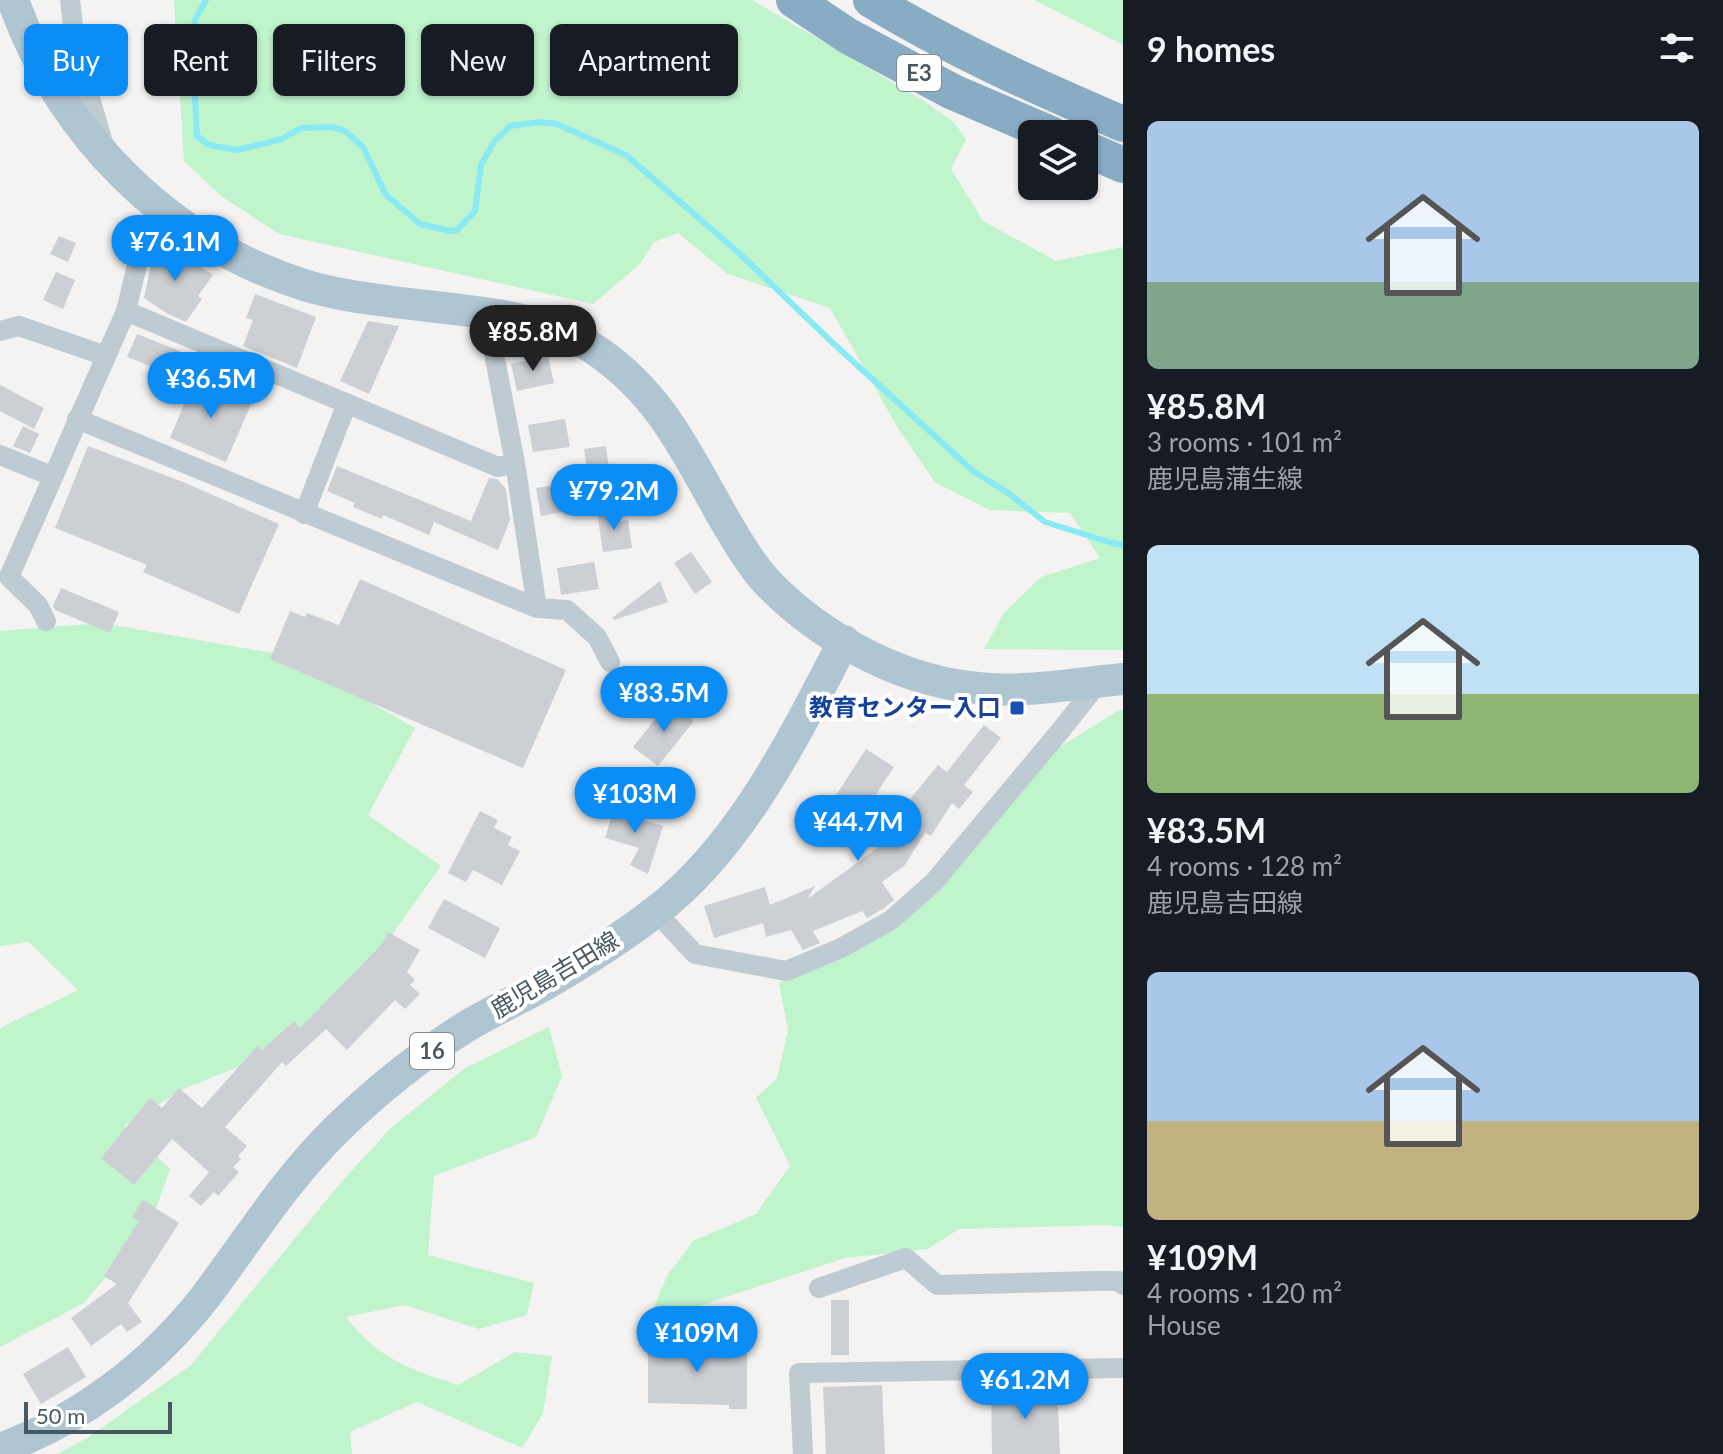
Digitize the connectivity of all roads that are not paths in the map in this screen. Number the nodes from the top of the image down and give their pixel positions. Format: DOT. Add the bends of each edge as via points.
graph roads {
  1 [pos="13,0"];
  2 [pos="70,0"];
  3 [pos="794,0"];
  4 [pos="871,0"];
  5 [pos="1018,120"];
  6 [pos="1123,124"];
  7 [pos="1098,154"];
  8 [pos="109,161"];
  9 [pos="1123,165"];
  10 [pos="160,208"];
  11 [pos="126,311"];
  12 [pos="486,312"];
  13 [pos="0,331"];
  14 [pos="106,356"];
  15 [pos="347,403"];
  16 [pos="77,419"];
  17 [pos="0,455"];
  18 [pos="515,463"];
  19 [pos="52,476"];
  20 [pos="304,514"];
  21 [pos="4,575"];
  22 [pos="537,608"];
  23 [pos="46,621"];
  24 [pos="844,641"];
  25 [pos="610,662"];
  26 [pos="1111,680"];
  27 [pos="656,912"];
  28 [pos="1123,1285"];
  29 [pos="819,1288"];
  30 [pos="1123,1368"];
  31 [pos="0,1449"];
  32 [pos="803,1454"];
  1 -- 8 [label="main road" via="42,71"];
  2 -- 8 [label="street" via="76,50"];
  3 -- 5 [label="highway, E3" via="848,36"];
  4 -- 6 [label="highway, E3" via="969,54"];
  7 -- 9 [label="highway"];
  8 -- 10 [label="main road"];
  10 -- 11 [label="street" via="146,228"];
  10 -- 12 [label="main road" via="221,249 305,285"];
  11 -- 14 [label="street"];
  11 -- 15 [label="street"];
  12 -- 18 [label="street"];
  12 -- 24 [label="main road" via="559,332 595,349 633,379 659,407 753,564 803,614"];
  13 -- 14 [label="street" via="19,326"];
  14 -- 16 [label="street"];
  15 -- 18 [label="street" via="498,467"];
  15 -- 20 [label="street"];
  16 -- 19 [label="street"];
  16 -- 20 [label="street"];
  17 -- 19 [label="street"];
  18 -- 22 [label="street"];
  19 -- 21 [label="street"];
  20 -- 22 [label="street"];
  21 -- 23 [label="street" via="38,605"];
  22 -- 25 [label="street" via="567,610 597,637"];
  24 -- 26 [label="main road" via="924,677 968,687 1017,690"];
  24 -- 27 [label="main road, 鹿児島吉田線 / 16" via="735,827 689,883"];
  26 -- 27 [label="street" via="1061,730 934,882 891,920 841,948 786,971 695,954"];
  27 -- 31 [label="main road, 鹿児島吉田線 / 16" via="464,1028 375,1094 301,1169 156,1352 79,1412"];
  28 -- 29 [label="street" via="937,1285 906,1258"];
  30 -- 32 [label="street" via="799,1373"];
}
